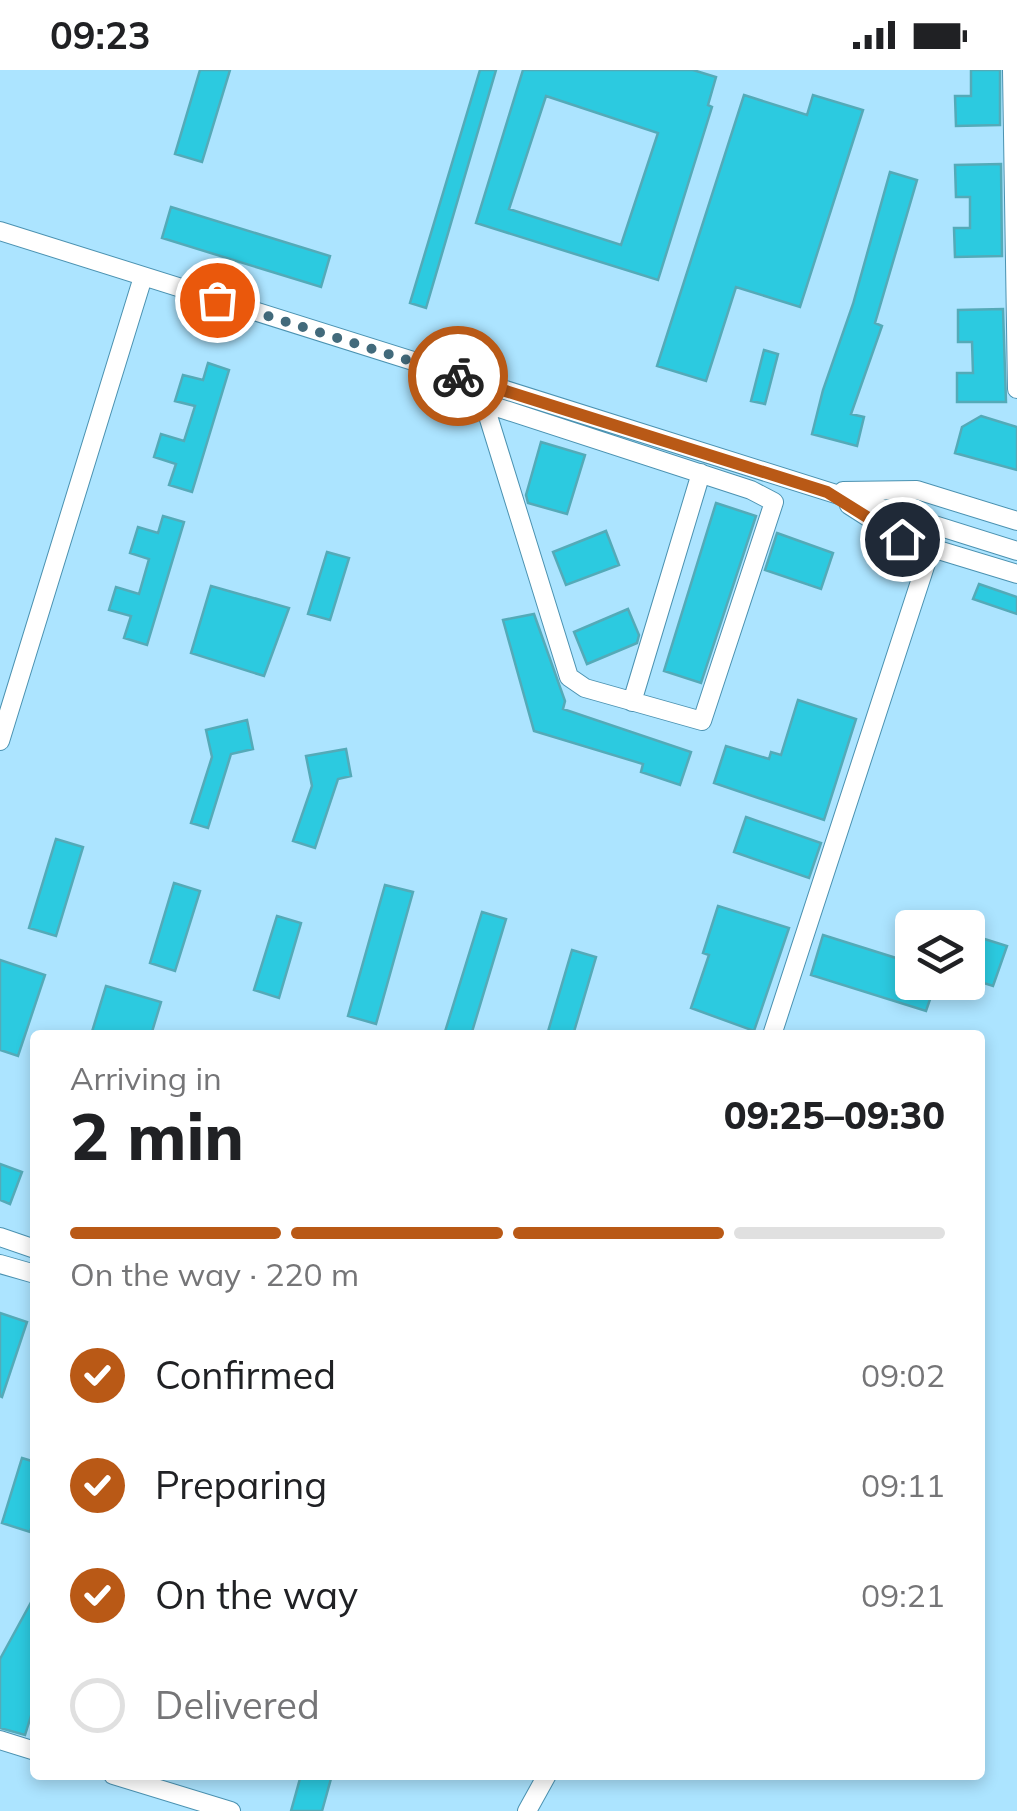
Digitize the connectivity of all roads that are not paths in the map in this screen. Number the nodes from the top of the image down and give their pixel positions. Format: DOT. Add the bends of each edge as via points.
graph roads {
  1 [pos="1012,70"];
  2 [pos="0,231"];
  3 [pos="143,277"];
  4 [pos="477,382"];
  5 [pos="1017,389"];
  6 [pos="484,403"];
  7 [pos="701,473"];
  8 [pos="827,492"];
  9 [pos="1017,521"];
  10 [pos="931,548"];
  11 [pos="1017,552"];
  12 [pos="1017,574"];
  13 [pos="632,702"];
  14 [pos="0,742"];
  15 [pos="774,1030"];
  16 [pos="0,1237"];
  17 [pos="30,1248"];
  18 [pos="0,1264"];
  19 [pos="30,1273"];
  20 [pos="0,1740"];
  21 [pos="30,1749"];
  22 [pos="130,1780"];
  23 [pos="544,1780"];
  24 [pos="231,1811"];
  25 [pos="527,1811"];
  1 -- 5 [label="street"];
  2 -- 3 [label="street"];
  3 -- 4 [label="street"];
  3 -- 14 [label="street"];
  4 -- 6 [label="street"];
  4 -- 8 [label="street"];
  6 -- 7 [label="street"];
  6 -- 13 [label="street" via="569,678"];
  7 -- 13 [label="street"];
  7 -- 13 [label="street" via="774,502 702,721"];
  8 -- 9 [label="street" via="917,490"];
  8 -- 10 [label="street" via="902,539"];
  8 -- 11 [label="street"];
  10 -- 12 [label="street"];
  10 -- 15 [label="street"];
  16 -- 17 [label="street"];
  18 -- 19 [label="street"];
  20 -- 21 [label="street"];
  22 -- 24 [label="street"];
  23 -- 25 [label="street"];
}
